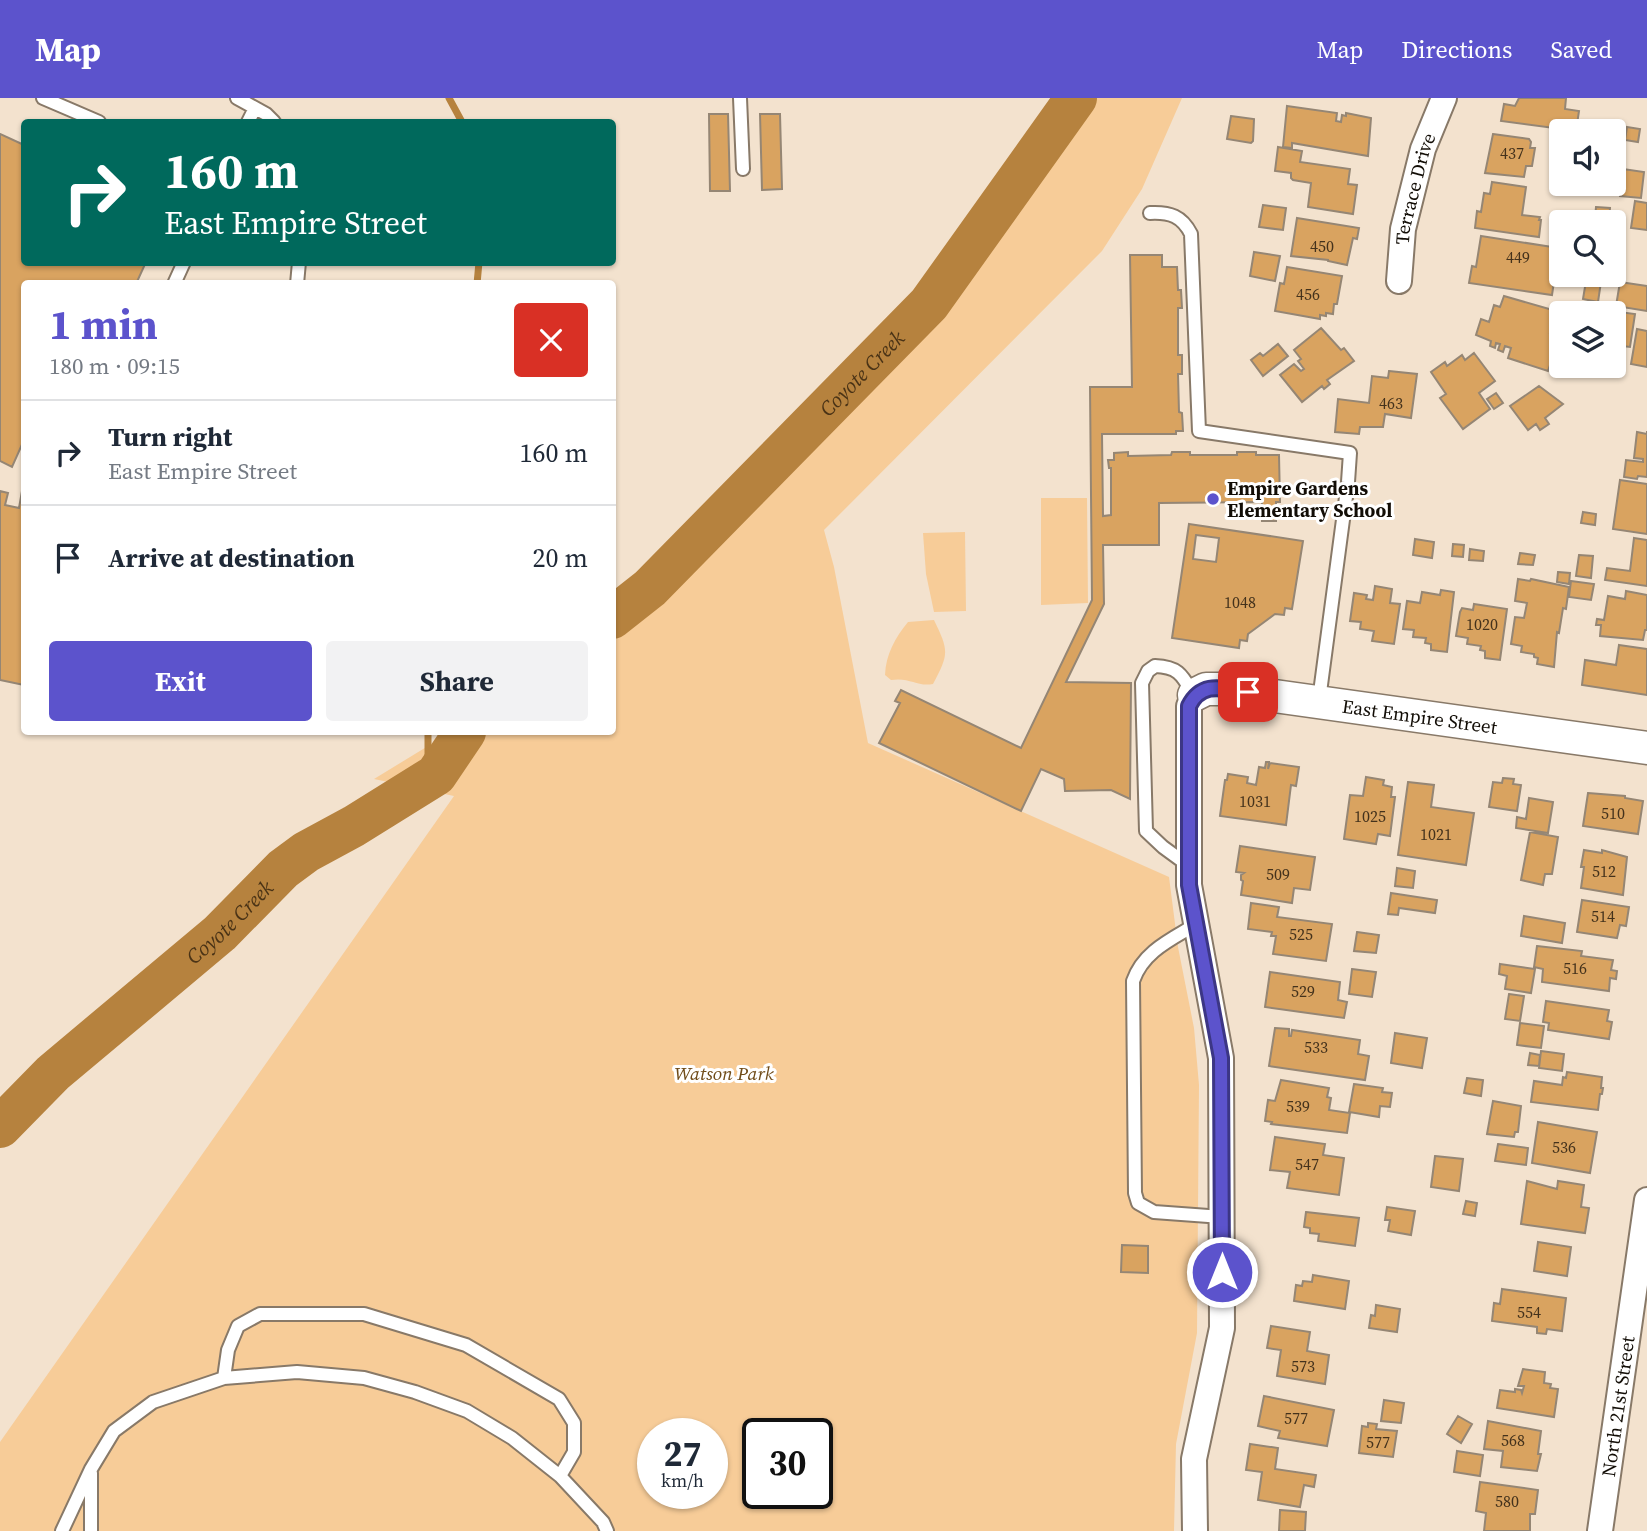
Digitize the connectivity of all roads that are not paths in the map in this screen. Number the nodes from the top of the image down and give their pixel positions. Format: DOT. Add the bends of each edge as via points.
graph roads {
  1 [pos="43,98"];
  2 [pos="237,98"];
  3 [pos="740,98"];
  4 [pos="1444,98"];
  5 [pos="255,108"];
  6 [pos="92,119"];
  7 [pos="250,119"];
  8 [pos="271,119"];
  9 [pos="743,169"];
  10 [pos="1150,213"];
  11 [pos="1399,281"];
  12 [pos="1194,695"];
  13 [pos="1319,700"];
  14 [pos="1647,748"];
  15 [pos="1189,866"];
  16 [pos="1195,925"];
  17 [pos="1647,1200"];
  18 [pos="1222,1217"];
  19 [pos="224,1378"];
  20 [pos="91,1469"];
  21 [pos="561,1476"];
  22 [pos="62,1531"];
  23 [pos="91,1531"];
  24 [pos="607,1531"];
  25 [pos="1195,1531"];
  26 [pos="1600,1531"];
  1 -- 6 [label="lane"];
  2 -- 5 [label="lane"];
  3 -- 9 [label="lane"];
  4 -- 11 [label="street, Terrace Drive" via="1423,149 1403,229"];
  5 -- 7 [label="lane"];
  5 -- 8 [label="lane"];
  10 -- 13 [label="lane" via="1166,212 1184,221 1191,234 1199,431 1350,453"];
  12 -- 13 [label="street, East Empire Street" via="1206,689 1224,689"];
  12 -- 15 [label="street" via="1189,706"];
  12 -- 15 [label="lane" via="1181,673 1170,666 1155,666 1142,683 1146,831"];
  13 -- 14 [label="street, East Empire Street"];
  15 -- 16 [label="street"];
  16 -- 18 [label="street" via="1221,1058"];
  16 -- 18 [label="lane" via="1145,958 1133,981 1135,1193 1138,1203 1154,1212"];
  17 -- 26 [label="street, North 21st Street"];
  18 -- 25 [label="street" via="1222,1328 1194,1459"];
  19 -- 20 [label="lane" via="153,1402 114,1431"];
  19 -- 21 [label="lane" via="297,1372 364,1378 415,1392 467,1410"];
  19 -- 21 [label="lane" via="228,1349 238,1326 260,1314 364,1314 466,1345 559,1399 574,1423 574,1452"];
  20 -- 22 [label="lane"];
  20 -- 23 [label="lane"];
  21 -- 24 [label="lane"];
}
